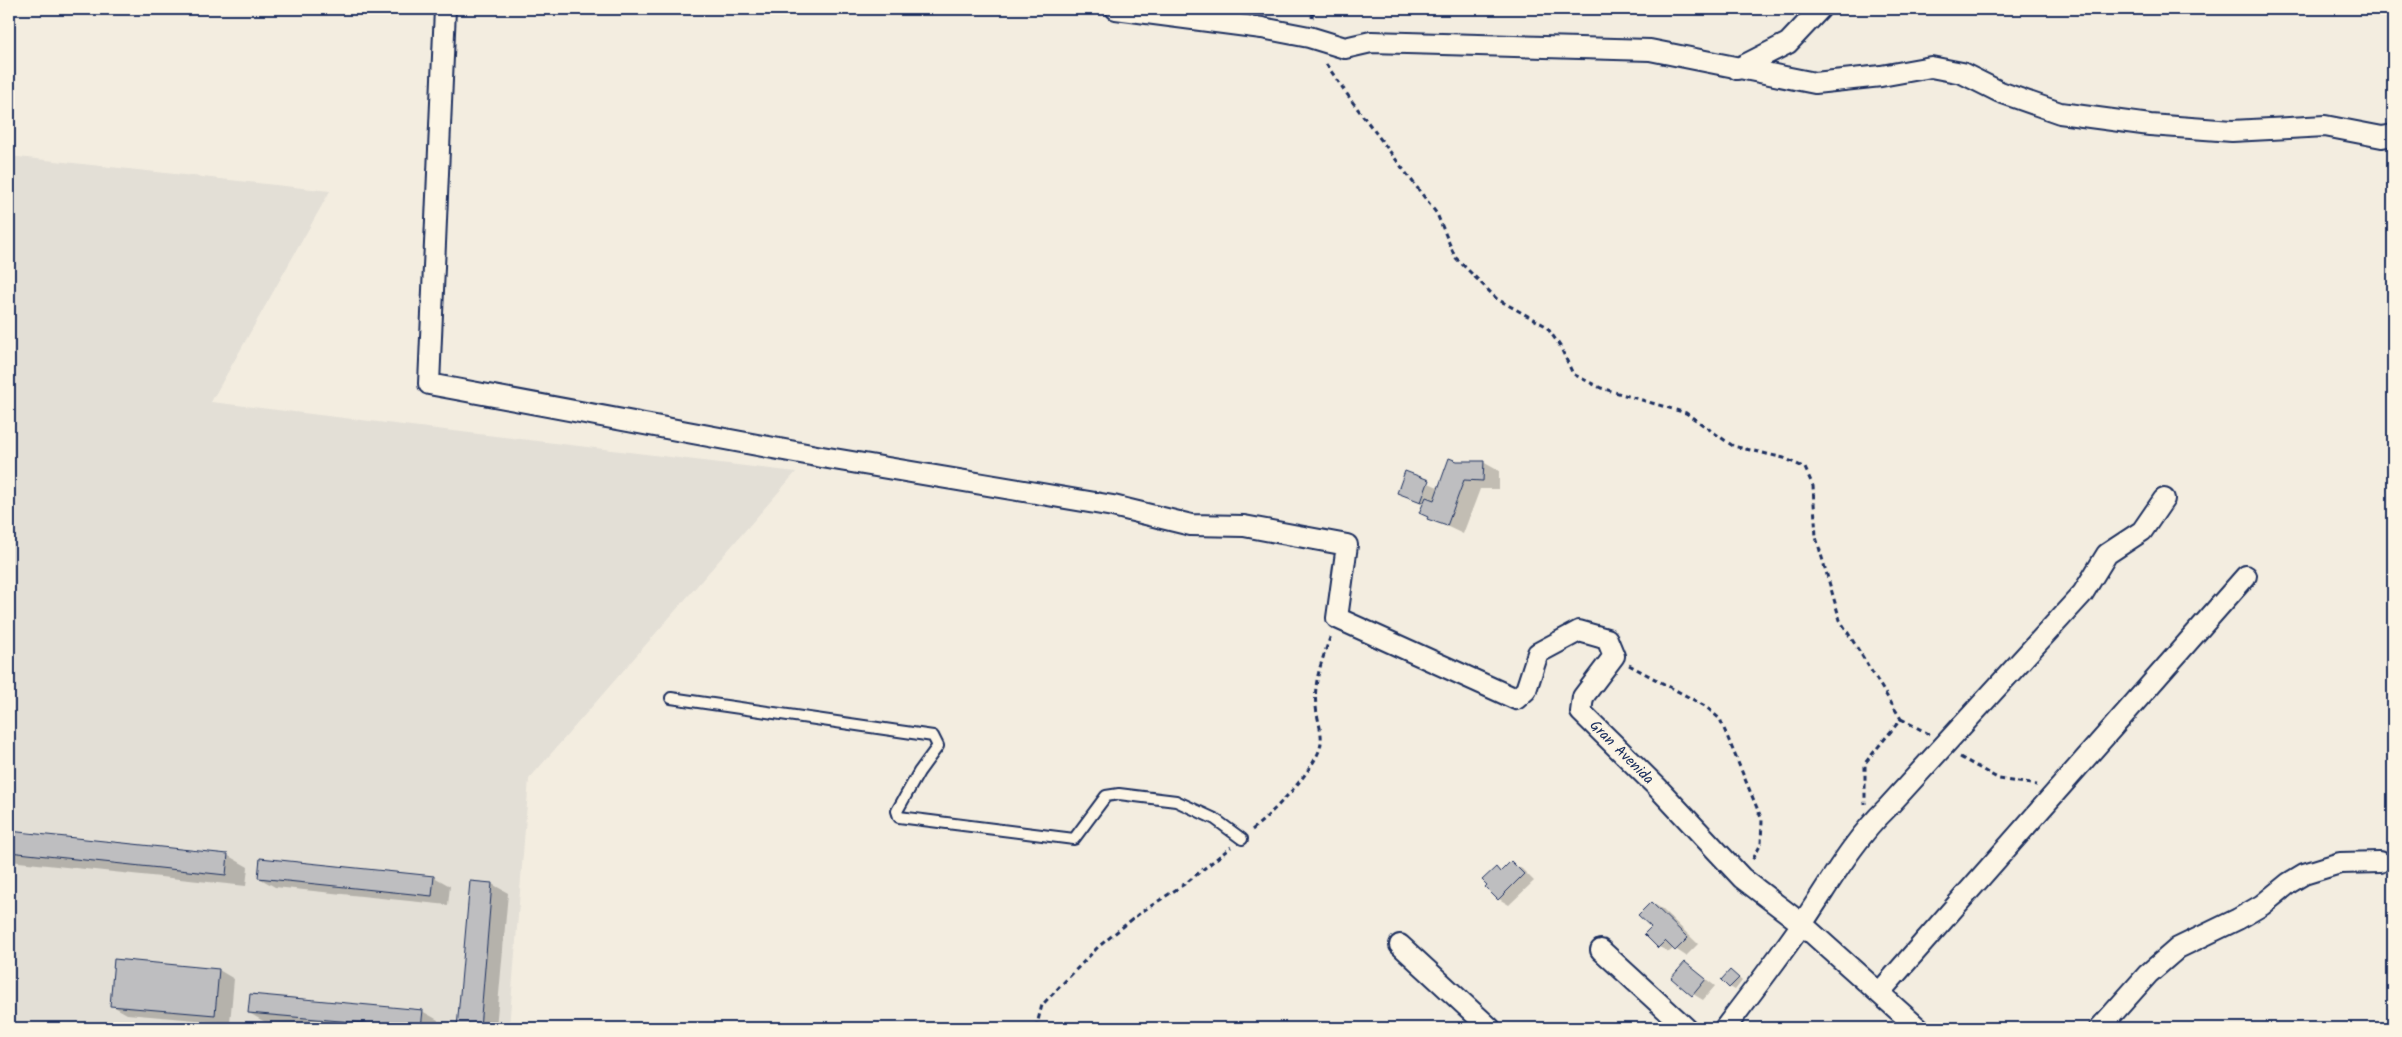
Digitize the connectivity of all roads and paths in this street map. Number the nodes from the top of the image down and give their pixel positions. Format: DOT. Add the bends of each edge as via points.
graph roads {
  1 [pos="445,9"];
  2 [pos="1116,9"];
  3 [pos="1820,9"];
  4 [pos="1308,37"];
  5 [pos="1736,69"];
  6 [pos="2393,136"];
  7 [pos="2164,499"];
  8 [pos="2246,576"];
  9 [pos="1614,656"];
  10 [pos="670,698"];
  11 [pos="1901,719"];
  12 [pos="1946,744"];
  13 [pos="2064,783"];
  14 [pos="1865,829"];
  15 [pos="1242,839"];
  16 [pos="2380,862"];
  17 [pos="1742,878"];
  18 [pos="1802,924"];
  19 [pos="1400,944"];
  20 [pos="1601,950"];
  21 [pos="1879,993"];
  22 [pos="1735,1024"];
  23 [pos="1490,1028"];
  24 [pos="1686,1028"];
  25 [pos="1918,1028"];
  26 [pos="2100,1028"];
  1 -- 9 [label="street" via="429,384 812,455 1113,506 1191,525 1244,526 1346,545 1337,618 1516,699 1526,690 1538,653 1579,631 1606,639"];
  2 -- 4 [label="street"];
  3 -- 5 [label="street" via="1788,43"];
  4 -- 5 [label="street" via="1345,48 1371,42 1650,50"];
  4 -- 11 [label="path" via="1437,214 1454,257 1497,299 1546,326 1573,374 1601,388 1686,413 1733,446 1784,458 1805,468 1813,486 1816,538 1840,620"];
  5 -- 6 [label="street" via="1815,83 1931,68 1962,73 2000,92 2060,113 2150,125 2232,131 2325,126 2382,137"];
  7 -- 12 [label="street" via="2142,531 2107,554 2083,593"];
  8 -- 13 [label="street"];
  9 -- 17 [label="path" via="1705,706 1720,719 1762,820 1761,844"];
  9 -- 17 [label="street, Gran Avenida" via="1583,697 1581,712"];
  10 -- 15 [label="lane" via="933,736 938,746 897,811 899,816 1074,839 1106,796 1119,794 1176,801 1215,819"];
  11 -- 12 [label="path"];
  11 -- 14 [label="path" via="1865,763"];
  12 -- 13 [label="path" via="1965,761 1998,779 2043,786"];
  12 -- 14 [label="street"];
  13 -- 21 [label="street"];
  14 -- 18 [label="street"];
  16 -- 26 [label="street" via="2340,863 2304,874 2238,919 2178,948 2148,974"];
  17 -- 18 [label="street, Gran Avenida"];
  18 -- 21 [label="street, Gran Avenida"];
  18 -- 22 [label="street"];
  19 -- 23 [label="street"];
  20 -- 24 [label="street"];
  21 -- 25 [label="street, Gran Avenida"];
}
